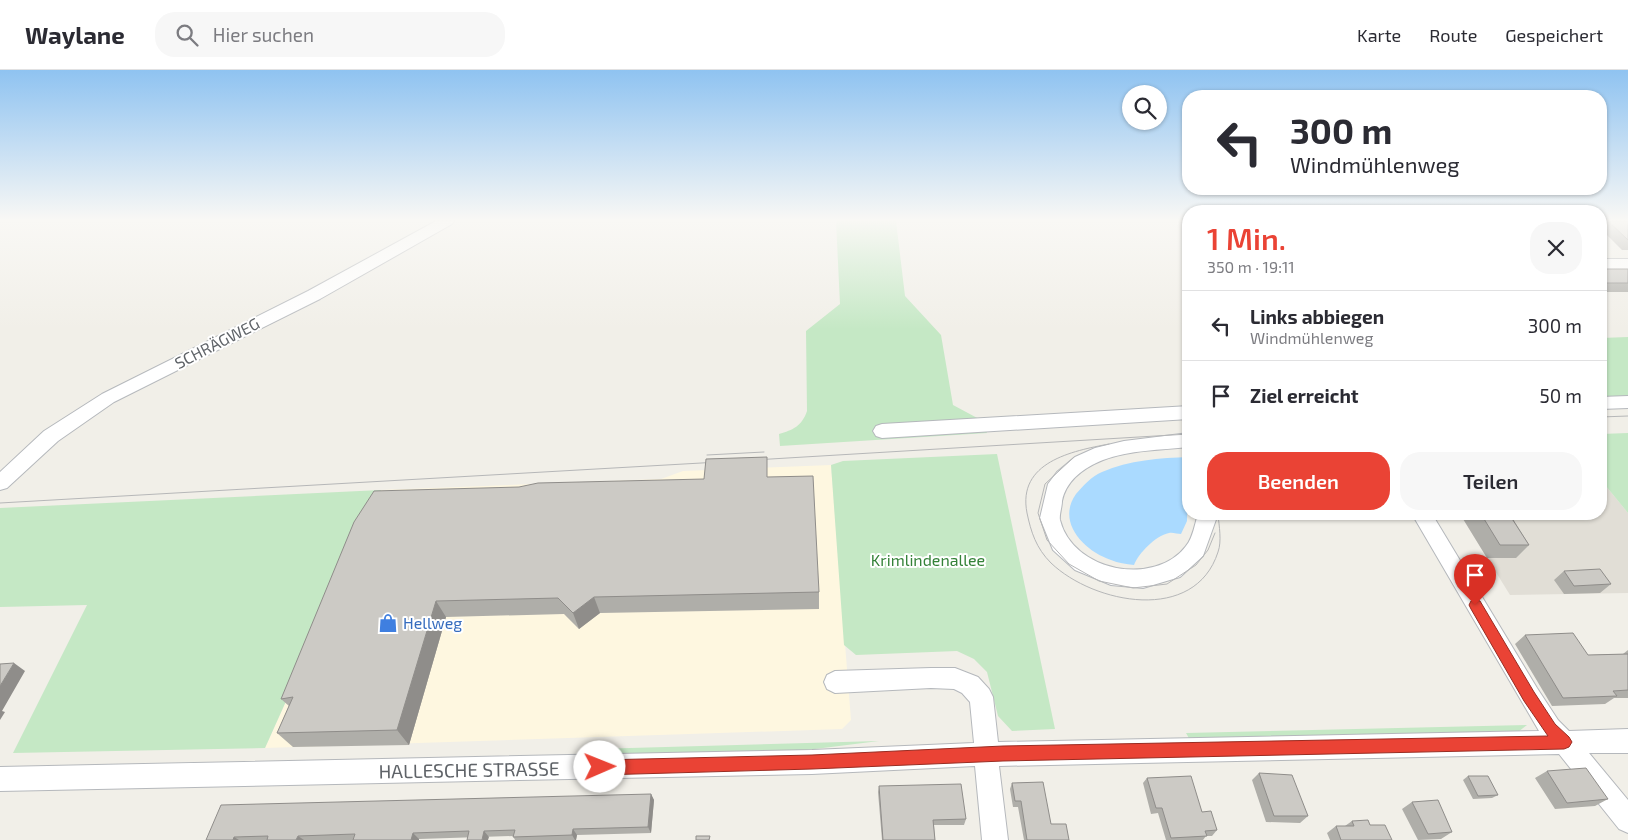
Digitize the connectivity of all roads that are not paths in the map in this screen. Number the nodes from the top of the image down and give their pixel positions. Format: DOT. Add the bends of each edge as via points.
graph roads {
  1 [pos="382,257"];
  2 [pos="1607,264"];
  3 [pos="1628,264"];
  4 [pos="1628,402"];
  5 [pos="1607,403"];
  6 [pos="1182,412"];
  7 [pos="882,431"];
  8 [pos="1182,441"];
  9 [pos="0,483"];
  10 [pos="1207,520"];
  11 [pos="1426,520"];
  12 [pos="835,682"];
  13 [pos="1628,741"];
  14 [pos="1564,742"];
  15 [pos="985,754"];
  16 [pos="0,779"];
  17 [pos="1628,820"];
  18 [pos="995,840"];
  1 -- 9 [label="street, SCHRÄGWEG" via="314,295 108,398 51,436"];
  2 -- 3 [label="street"];
  4 -- 5 [label="street"];
  6 -- 7 [label="street"];
  8 -- 10 [label="street" via="1139,444 1101,453 1076,466 1058,482 1050,500 1049,519 1057,538 1074,558 1094,571 1143,580 1163,576 1183,566 1197,550"];
  11 -- 14 [label="street" via="1529,696 1550,728"];
  12 -- 15 [label="street" via="931,678 954,679 970,685 981,697"];
  13 -- 14 [label="street, HALLESCHE STRASSE"];
  14 -- 15 [label="street, HALLESCHE STRASSE"];
  14 -- 17 [label="street"];
  15 -- 16 [label="street, HALLESCHE STRASSE" via="672,766"];
  15 -- 18 [label="street"];
}
